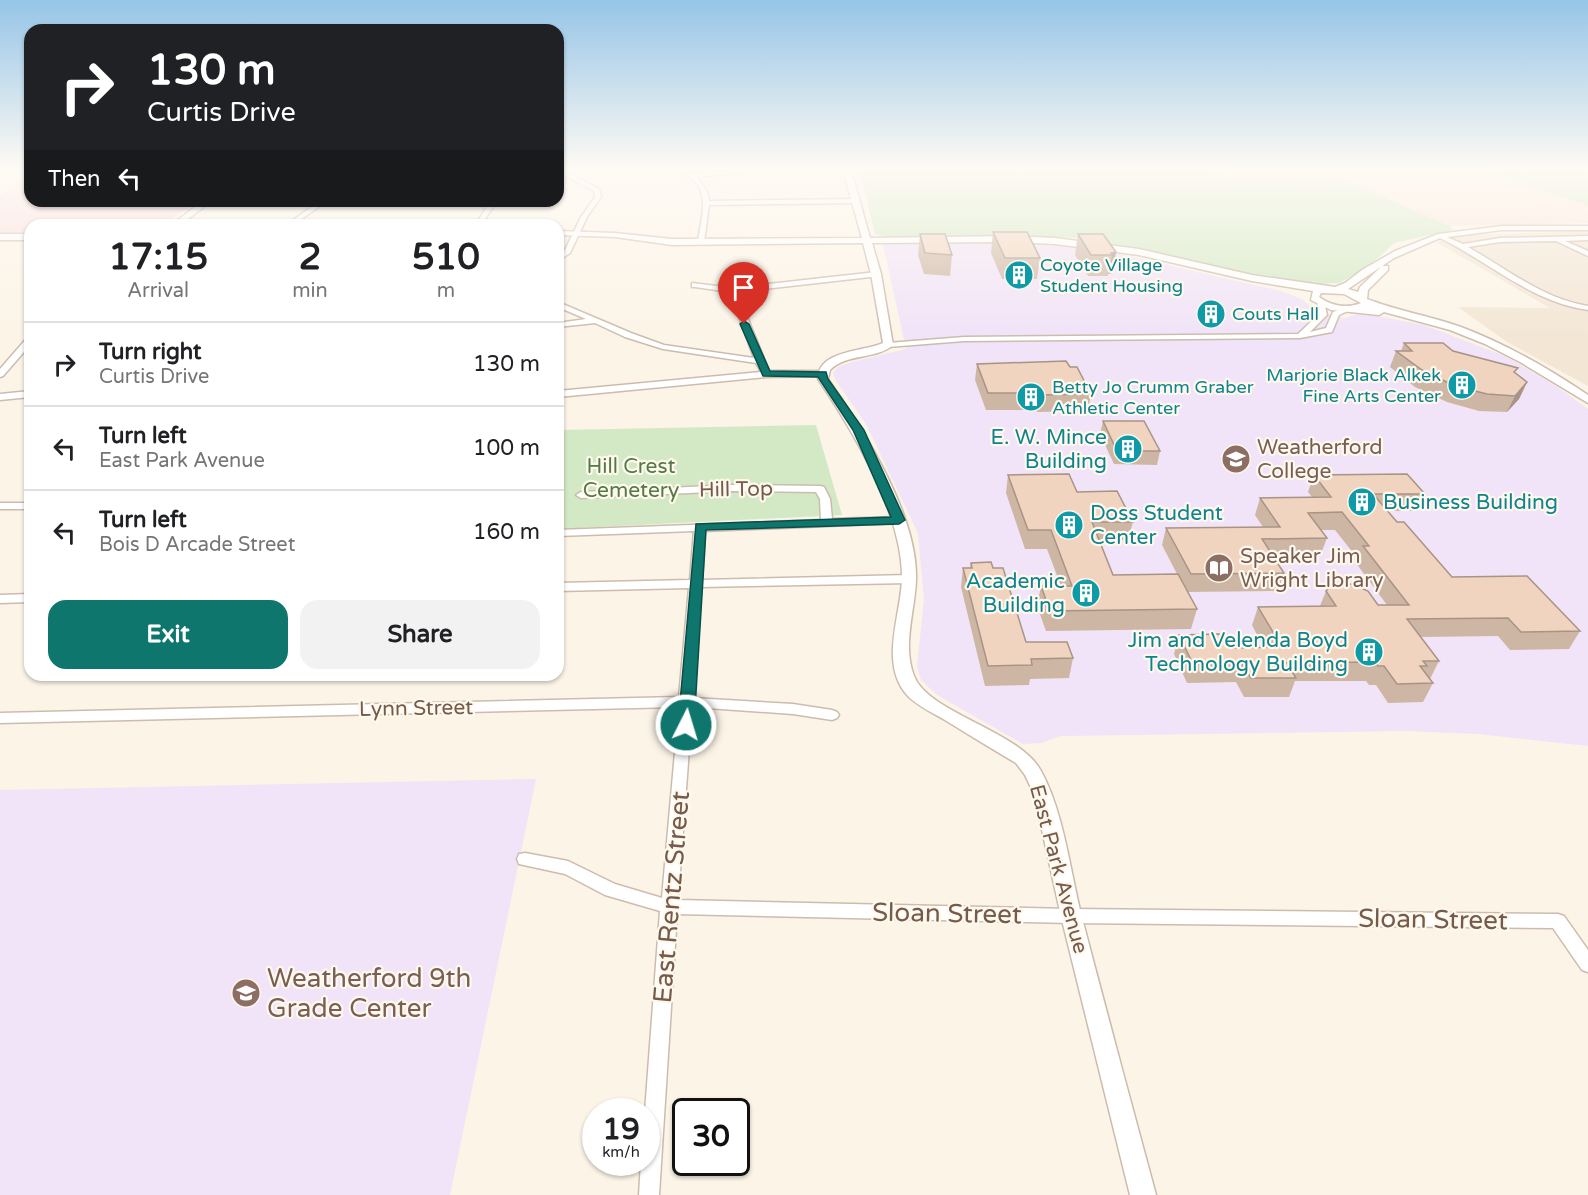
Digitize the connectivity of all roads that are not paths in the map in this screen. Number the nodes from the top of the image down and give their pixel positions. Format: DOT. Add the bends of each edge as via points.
graph roads {
  1 [pos="581,226"];
  2 [pos="703,226"];
  3 [pos="862,226"];
  4 [pos="1588,228"];
  5 [pos="1536,229"];
  6 [pos="564,233"];
  7 [pos="576,234"];
  8 [pos="1440,236"];
  9 [pos="0,237"];
  10 [pos="24,237"];
  11 [pos="1556,238"];
  12 [pos="1588,238"];
  13 [pos="866,240"];
  14 [pos="701,242"];
  15 [pos="1464,246"];
  16 [pos="1124,251"];
  17 [pos="1588,254"];
  18 [pos="564,255"];
  19 [pos="1388,258"];
  20 [pos="876,274"];
  21 [pos="695,285"];
  22 [pos="733,290"];
  23 [pos="1330,290"];
  24 [pos="1364,300"];
  25 [pos="1318,302"];
  26 [pos="564,307"];
  27 [pos="1588,308"];
  28 [pos="1350,309"];
  29 [pos="595,321"];
  30 [pos="564,324"];
  31 [pos="1300,336"];
  32 [pos="1480,340"];
  33 [pos="888,345"];
  34 [pos="24,348"];
  35 [pos="759,362"];
  36 [pos="0,374"];
  37 [pos="766,374"];
  38 [pos="823,374"];
  39 [pos="564,393"];
  40 [pos="24,395"];
  41 [pos="0,397"];
  42 [pos="1588,400"];
  43 [pos="581,495"];
  44 [pos="0,506"];
  45 [pos="24,506"];
  46 [pos="899,520"];
  47 [pos="827,523"];
  48 [pos="700,527"];
  49 [pos="564,533"];
  50 [pos="909,579"];
  51 [pos="697,584"];
  52 [pos="564,587"];
  53 [pos="24,598"];
  54 [pos="0,599"];
  55 [pos="688,702"];
  56 [pos="832,715"];
  57 [pos="0,718"];
  58 [pos="525,859"];
  59 [pos="669,907"];
  60 [pos="1071,916"];
  61 [pos="1588,964"];
  62 [pos="649,1195"];
  63 [pos="1143,1195"];
  1 -- 7 [label="street"];
  2 -- 14 [label="street"];
  3 -- 13 [label="street"];
  4 -- 5 [label="street"];
  5 -- 8 [label="street" via="1478,230"];
  5 -- 11 [label="street"];
  6 -- 7 [label="street"];
  7 -- 14 [label="street"];
  7 -- 18 [label="street"];
  8 -- 15 [label="street"];
  8 -- 19 [label="street"];
  9 -- 10 [label="street"];
  11 -- 12 [label="street"];
  11 -- 15 [label="street"];
  11 -- 17 [label="street"];
  13 -- 14 [label="street"];
  13 -- 16 [label="street" via="1031,239"];
  13 -- 20 [label="street"];
  15 -- 27 [label="street" via="1562,304"];
  16 -- 23 [label="street"];
  16 -- 25 [label="street" via="1286,288"];
  19 -- 23 [label="street" via="1350,286"];
  19 -- 24 [label="street" via="1389,265 1363,289"];
  20 -- 22 [label="street"];
  20 -- 33 [label="street"];
  21 -- 22 [label="street"];
  22 -- 35 [label="street"];
  23 -- 24 [label="street"];
  23 -- 25 [label="street" via="1315,293"];
  24 -- 28 [label="street" via="1365,305"];
  24 -- 32 [label="street" via="1382,309 1456,328"];
  25 -- 28 [label="street"];
  25 -- 31 [label="street" via="1323,315"];
  26 -- 29 [label="street"];
  28 -- 31 [label="street" via="1336,314 1329,330"];
  28 -- 32 [label="street" via="1406,318"];
  29 -- 30 [label="street"];
  29 -- 35 [label="street" via="663,347"];
  31 -- 33 [label="street" via="984,338"];
  32 -- 42 [label="street" via="1541,369"];
  33 -- 38 [label="street" via="829,363"];
  34 -- 36 [label="street"];
  35 -- 37 [label="street"];
  37 -- 38 [label="street"];
  37 -- 39 [label="street"];
  38 -- 46 [label="street, East Park Avenue" via="858,430"];
  40 -- 41 [label="street"];
  43 -- 47 [label="street, Hill Top" via="732,488 820,489"];
  44 -- 45 [label="street"];
  46 -- 47 [label="street"];
  46 -- 50 [label="street, East Park Avenue" via="906,543"];
  47 -- 48 [label="street"];
  48 -- 49 [label="street"];
  48 -- 51 [label="street, East Rentz Street"];
  50 -- 51 [label="street"];
  50 -- 60 [label="street, East Park Avenue" via="900,653 905,675 914,691 1022,758 1033,772 1043,794"];
  51 -- 52 [label="street"];
  51 -- 55 [label="street, East Rentz Street"];
  53 -- 54 [label="street"];
  55 -- 56 [label="street, Lynn Street"];
  55 -- 57 [label="street, Lynn Street"];
  55 -- 59 [label="street, East Rentz Street"];
  58 -- 59 [label="street, Sloan Street" via="568,868 611,890"];
  59 -- 60 [label="street, Sloan Street"];
  59 -- 62 [label="street, East Rentz Street"];
  60 -- 61 [label="street, Sloan Street" via="1558,921"];
  60 -- 63 [label="street, East Park Avenue"];
}
